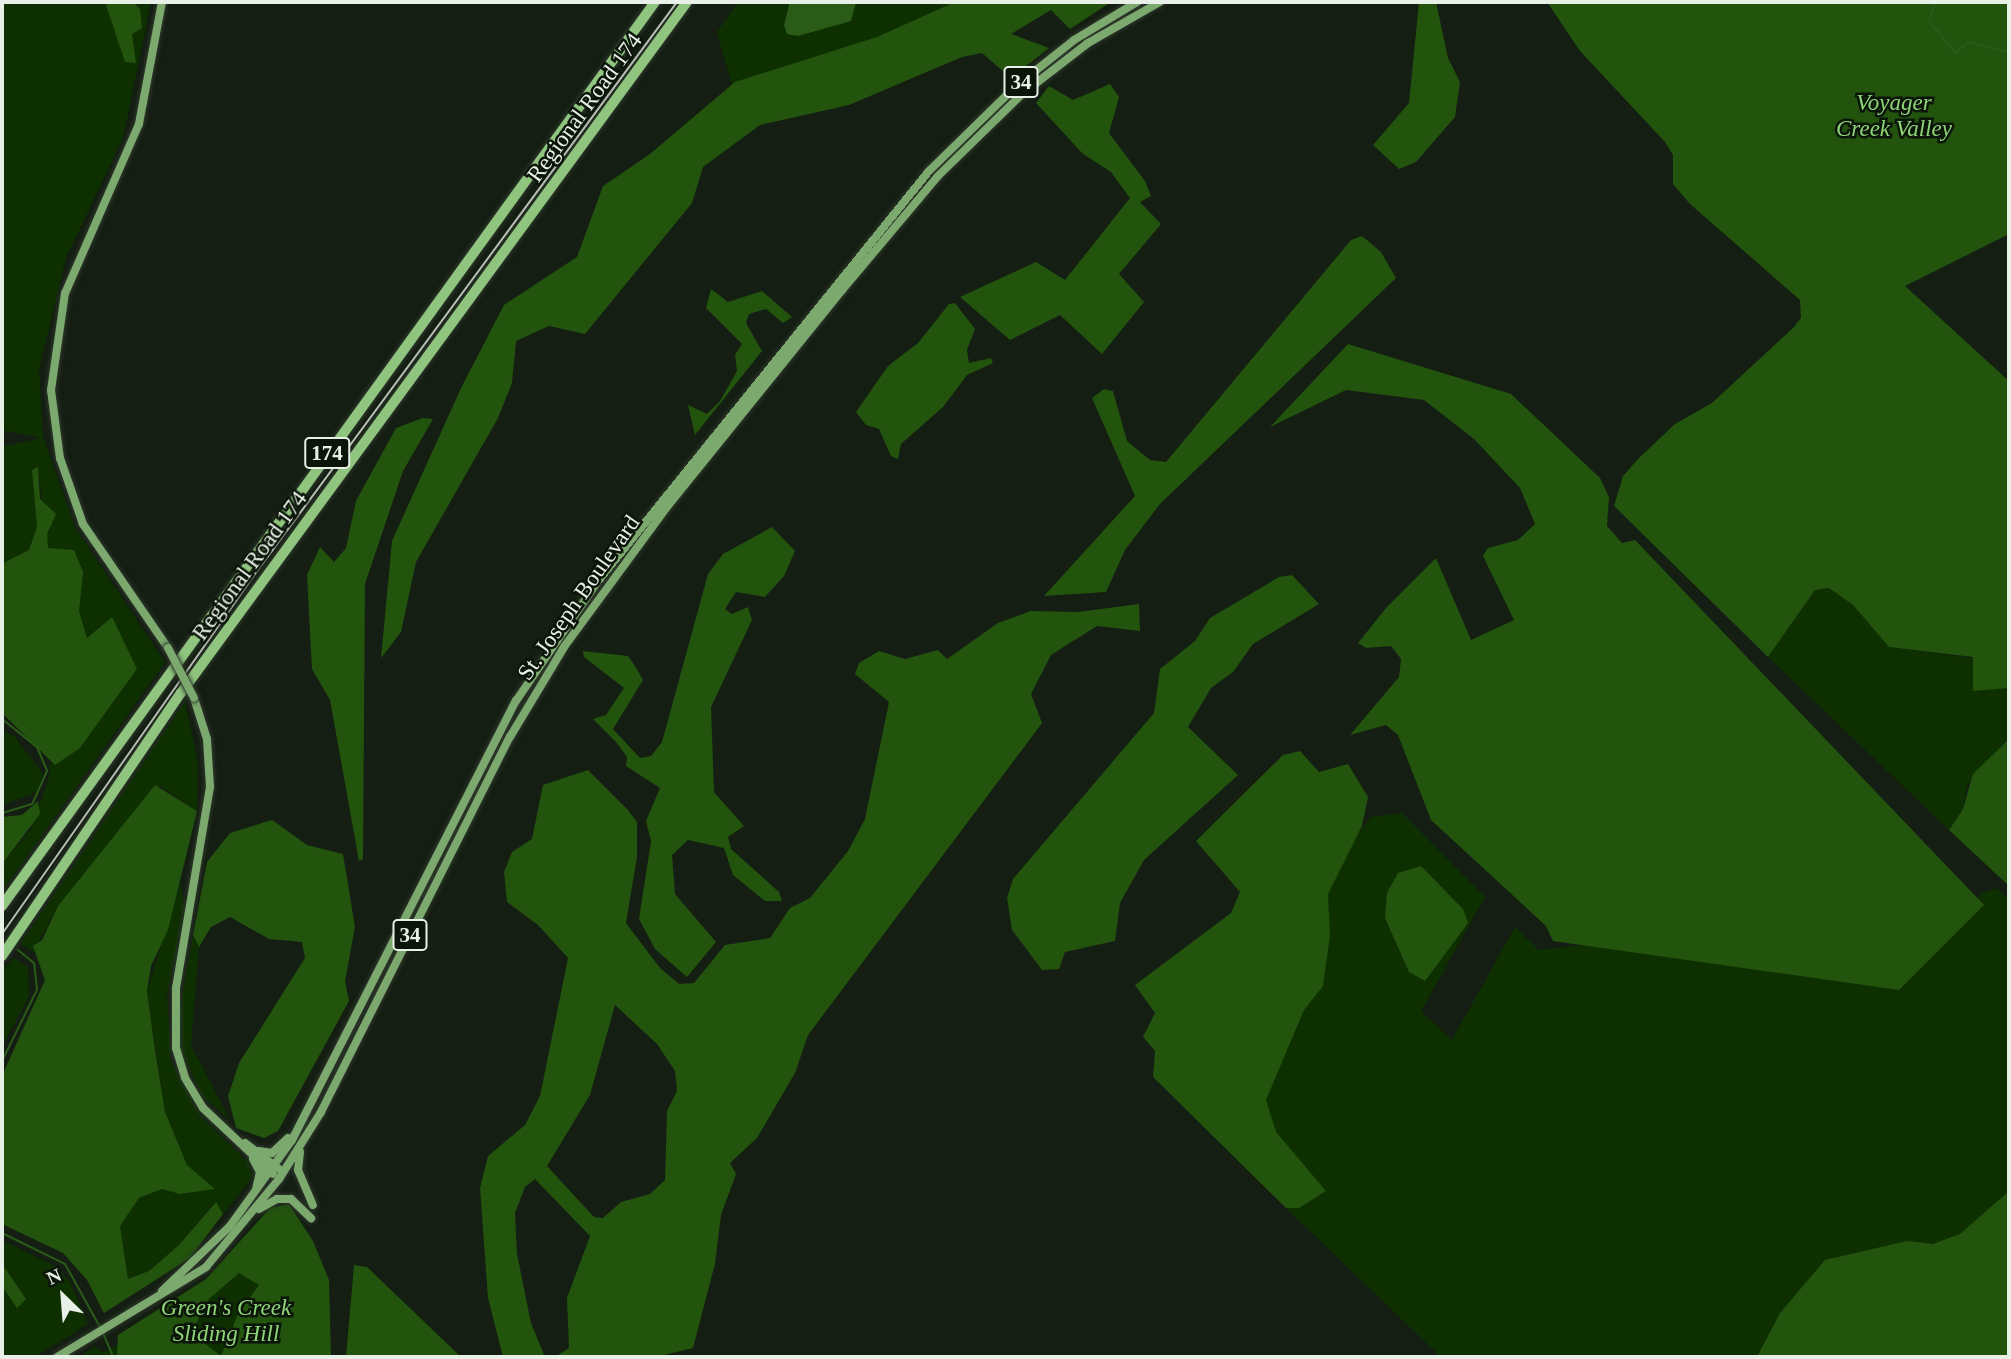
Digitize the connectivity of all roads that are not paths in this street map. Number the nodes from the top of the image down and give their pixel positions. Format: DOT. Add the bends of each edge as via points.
graph roads {
  1 [pos="162,2"];
  2 [pos="655,2"];
  3 [pos="687,2"];
  4 [pos="1137,2"];
  5 [pos="1160,2"];
  6 [pos="929,171"];
  7 [pos="937,177"];
  8 [pos="832,285"];
  9 [pos="841,291"];
  10 [pos="663,504"];
  11 [pos="598,581"];
  12 [pos="607,587"];
  13 [pos="2,906"];
  14 [pos="13,940"];
  15 [pos="2,956"];
  16 [pos="2,965"];
  17 [pos="310,1107"];
  18 [pos="203,1108"];
  19 [pos="232,1139"];
  20 [pos="303,1142"];
  21 [pos="247,1144"];
  22 [pos="273,1169"];
  23 [pos="281,1176"];
  24 [pos="247,1204"];
  25 [pos="313,1205"];
  26 [pos="250,1215"];
  27 [pos="311,1218"];
  28 [pos="147,1304"];
  29 [pos="57,1357"];
  1 -- 18 [label="main road, bridge" via="139,124 65,293 51,390 60,458 79,514 168,648 194,698 207,739 210,787 173,1018 179,1061"];
  2 -- 13 [label="highway, Regional Road 174 / 174"];
  3 -- 14 [label="highway, Regional Road 174 / 174" via="181,693"];
  4 -- 6 [label="main road, St. Joseph Boulevard / 34" via="1074,40 1015,87"];
  5 -- 7 [label="main road, St. Joseph Boulevard / 34" via="1088,43 1022,94"];
  6 -- 7 [label="main road"];
  6 -- 8 [label="main road, St. Joseph Boulevard / 34"];
  7 -- 9 [label="main road, St. Joseph Boulevard / 34"];
  8 -- 9 [label="main road"];
  8 -- 10 [label="main road, St. Joseph Boulevard / 34"];
  9 -- 10 [label="main road, St. Joseph Boulevard / 34"];
  10 -- 11 [label="main road, St. Joseph Boulevard / 34"];
  10 -- 12 [label="main road, St. Joseph Boulevard / 34"];
  11 -- 12 [label="main road"];
  11 -- 17 [label="main road, St. Joseph Boulevard / 34" via="514,704"];
  12 -- 20 [label="main road, St. Joseph Boulevard / 34" via="510,737"];
  14 -- 15 [label="highway, Regional Road 174 / 174"];
  14 -- 16 [label="highway"];
  17 -- 21 [label="main road" via="278,1150 264,1153"];
  17 -- 22 [label="main road, St. Joseph Boulevard / 34"];
  18 -- 19 [label="main road"];
  18 -- 21 [label="main road"];
  19 -- 22 [label="main road"];
  19 -- 24 [label="main road" via="260,1172"];
  20 -- 23 [label="main road, St. Joseph Boulevard / 34"];
  20 -- 25 [label="main road" via="298,1170"];
  21 -- 22 [label="main road"];
  22 -- 23 [label="main road"];
  22 -- 24 [label="main road, St. Joseph Boulevard / 34"];
  23 -- 26 [label="main road, St. Joseph Boulevard / 34"];
  24 -- 28 [label="main road, St. Joseph Boulevard / 34" via="205,1252"];
  26 -- 27 [label="main road" via="286,1198"];
  26 -- 28 [label="main road, St. Joseph Boulevard / 34" via="206,1266"];
  28 -- 29 [label="main road, St. Joseph Boulevard / 34"];
}
